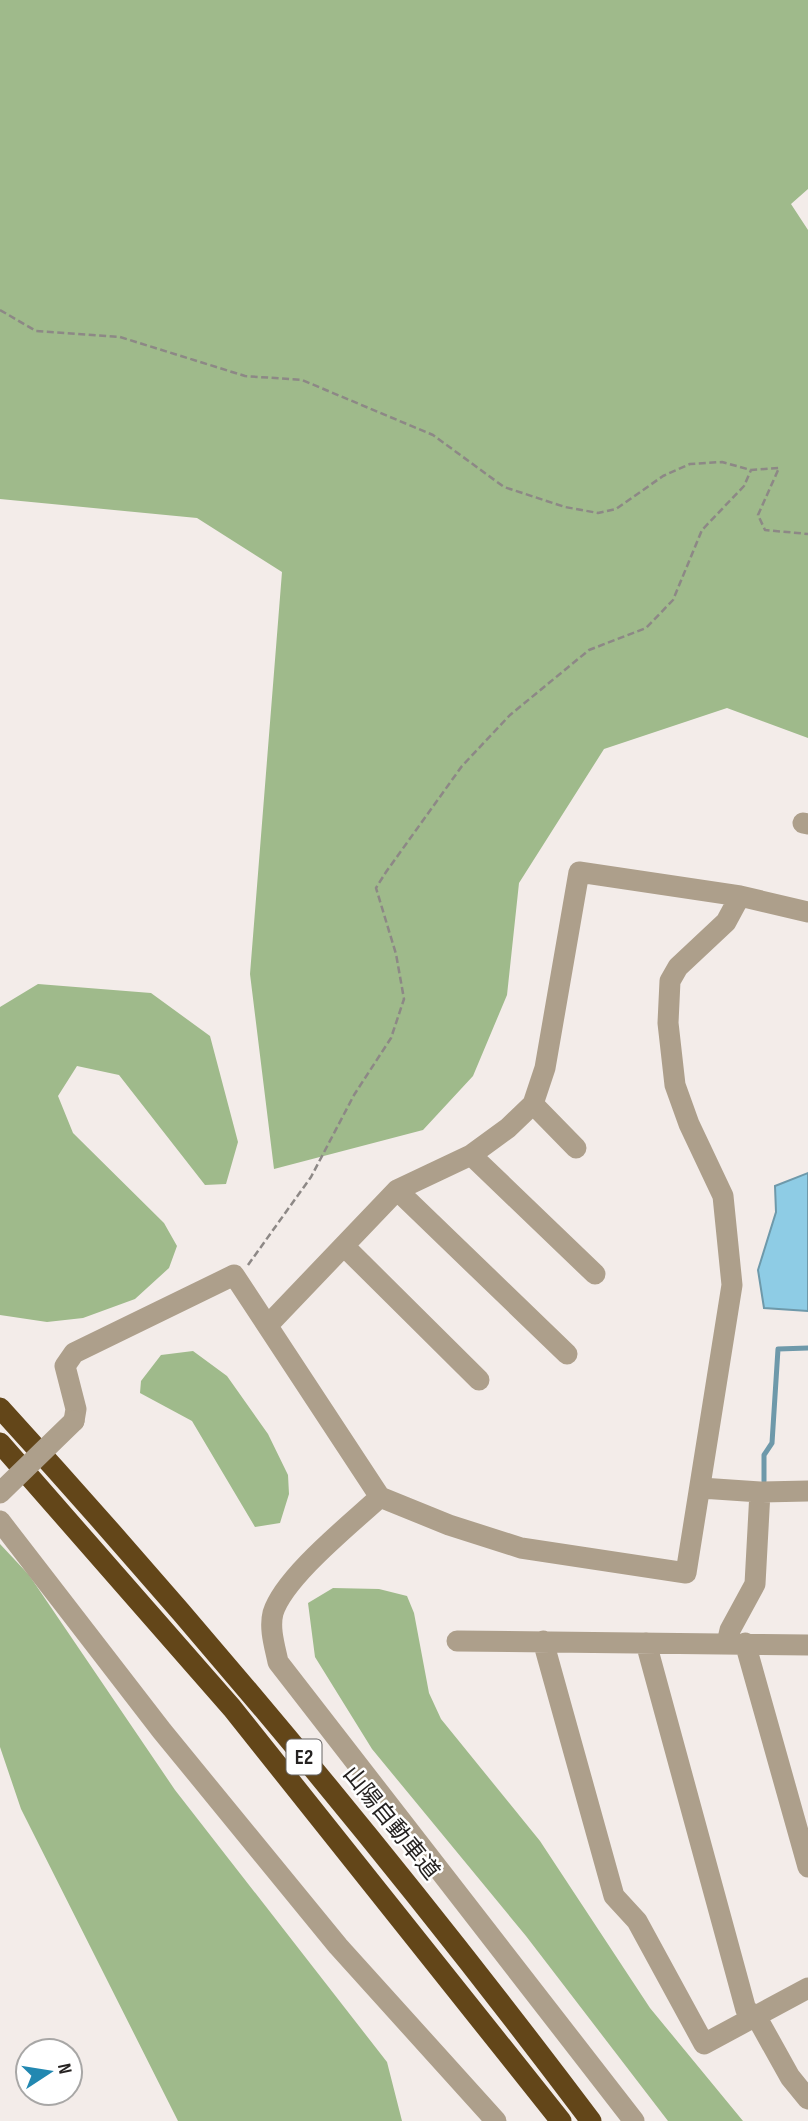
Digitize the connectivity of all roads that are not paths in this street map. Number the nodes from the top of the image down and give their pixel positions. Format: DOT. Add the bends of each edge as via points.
graph roads {
  1 [pos="740,896"];
  2 [pos="808,912"];
  3 [pos="533,1104"];
  4 [pos="576,1148"];
  5 [pos="471,1156"];
  6 [pos="397,1190"];
  7 [pos="344,1246"];
  8 [pos="595,1274"];
  9 [pos="269,1324"];
  10 [pos="567,1354"];
  11 [pos="479,1380"];
  12 [pos="0,1408"];
  13 [pos="0,1443"];
  14 [pos="701,1488"];
  15 [pos="808,1491"];
  16 [pos="760,1492"];
  17 [pos="0,1493"];
  18 [pos="380,1497"];
  19 [pos="0,1521"];
  20 [pos="457,1641"];
  21 [pos="543,1641"];
  22 [pos="646,1643"];
  23 [pos="736,1643"];
  24 [pos="808,1645"];
  25 [pos="808,1867"];
  26 [pos="808,1988"];
  27 [pos="756,2017"];
  28 [pos="808,2099"];
  29 [pos="496,2121"];
  30 [pos="561,2121"];
  31 [pos="591,2121"];
  32 [pos="635,2121"];
  1 -- 2 [label="street"];
  1 -- 3 [label="street" via="579,872 545,1068"];
  1 -- 14 [label="street" via="726,922 678,967 670,981 668,1023 675,1085 688,1124 723,1196 732,1285"];
  3 -- 4 [label="street"];
  3 -- 5 [label="street"];
  5 -- 6 [label="street"];
  5 -- 8 [label="street"];
  6 -- 7 [label="street"];
  6 -- 10 [label="street"];
  7 -- 9 [label="street"];
  7 -- 11 [label="street"];
  9 -- 17 [label="street, bridge" via="234,1275 74,1353 65,1366 76,1409 74,1421"];
  9 -- 18 [label="street"];
  12 -- 31 [label="highway, 山陽自動車道 / E2" via="251,1692"];
  13 -- 30 [label="highway, E2" via="232,1708"];
  14 -- 16 [label="street"];
  14 -- 18 [label="street" via="686,1573 521,1548"];
  15 -- 16 [label="street"];
  16 -- 23 [label="street" via="755,1584 730,1630"];
  18 -- 32 [label="street" via="286,1589 273,1614 278,1662"];
  19 -- 29 [label="street" via="162,1731 338,1946"];
  20 -- 21 [label="street"];
  21 -- 22 [label="street"];
  21 -- 27 [label="street" via="614,1896 637,1921 704,2044"];
  22 -- 23 [label="street"];
  22 -- 27 [label="street" via="746,2010"];
  23 -- 24 [label="street"];
  23 -- 25 [label="street"];
  26 -- 27 [label="street"];
  27 -- 28 [label="street"];
}
